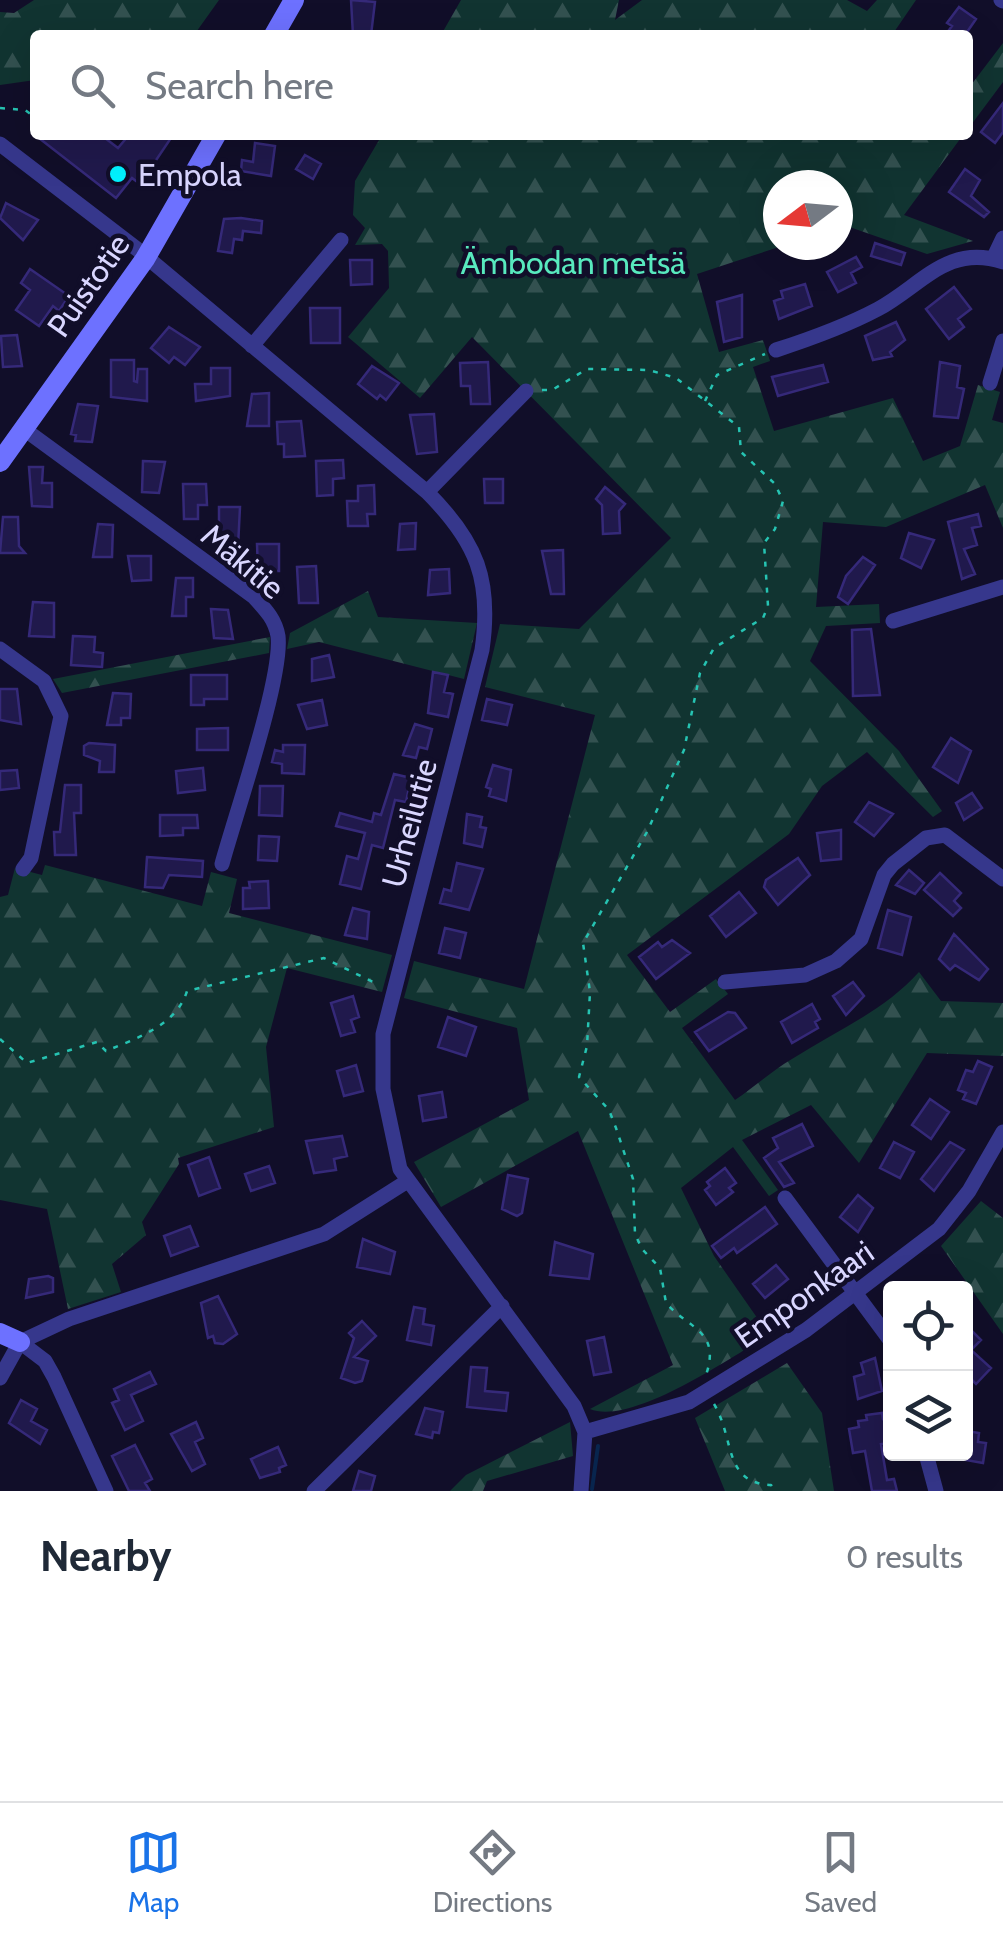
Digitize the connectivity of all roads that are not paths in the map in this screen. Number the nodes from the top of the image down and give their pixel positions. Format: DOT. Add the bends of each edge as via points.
graph roads {
  1 [pos="294,0"];
  2 [pos="277,30"];
  3 [pos="213,140"];
  4 [pos="0,144"];
  5 [pos="1003,238"];
  6 [pos="342,240"];
  7 [pos="144,259"];
  8 [pos="998,261"];
  9 [pos="1003,341"];
  10 [pos="252,346"];
  11 [pos="776,350"];
  12 [pos="990,384"];
  13 [pos="526,391"];
  14 [pos="24,430"];
  15 [pos="0,462"];
  16 [pos="427,492"];
  17 [pos="1003,588"];
  18 [pos="893,621"];
  19 [pos="0,648"];
  20 [pos="222,864"];
  21 [pos="22,869"];
  22 [pos="1003,879"];
  23 [pos="725,982"];
  24 [pos="1003,1132"];
  25 [pos="406,1182"];
  26 [pos="785,1198"];
  27 [pos="855,1294"];
  28 [pos="502,1306"];
  29 [pos="883,1331"];
  30 [pos="0,1333"];
  31 [pos="20,1342"];
  32 [pos="0,1378"];
  33 [pos="585,1432"];
  34 [pos="928,1461"];
  35 [pos="106,1491"];
  36 [pos="314,1491"];
  37 [pos="581,1491"];
  38 [pos="936,1491"];
  1 -- 2 [label="street"];
  3 -- 7 [label="street, Puistotie"];
  4 -- 7 [label="street, Urheilutie"];
  5 -- 8 [label="street"];
  6 -- 10 [label="street"];
  7 -- 10 [label="street, Urheilutie"];
  7 -- 14 [label="street, Puistotie"];
  8 -- 11 [label="street" via="948,262 876,310"];
  9 -- 12 [label="street"];
  10 -- 16 [label="street, Urheilutie"];
  13 -- 16 [label="street"];
  14 -- 15 [label="street, Puistotie"];
  14 -- 20 [label="street, Mäkitie" via="254,597 272,617 275,669"];
  16 -- 25 [label="street, Urheilutie" via="464,532 476,556 486,624 383,1034 383,1089"];
  17 -- 18 [label="street"];
  19 -- 21 [label="street" via="44,681 61,716 31,858"];
  22 -- 23 [label="street" via="945,835 926,838 884,875 868,926 850,951 805,976"];
  24 -- 27 [label="street, Emponkaari" via="939,1229"];
  25 -- 28 [label="street, Urheilutie"];
  25 -- 31 [label="street" via="324,1234"];
  26 -- 27 [label="street"];
  27 -- 29 [label="street"];
  27 -- 33 [label="street, Emponkaari" via="706,1392 648,1417"];
  28 -- 33 [label="street, Urheilutie" via="562,1385"];
  28 -- 36 [label="street"];
  30 -- 31 [label="street"];
  31 -- 32 [label="street"];
  31 -- 35 [label="street" via="54,1376"];
  33 -- 37 [label="street, Urheilutie"];
  34 -- 38 [label="street"];
}
